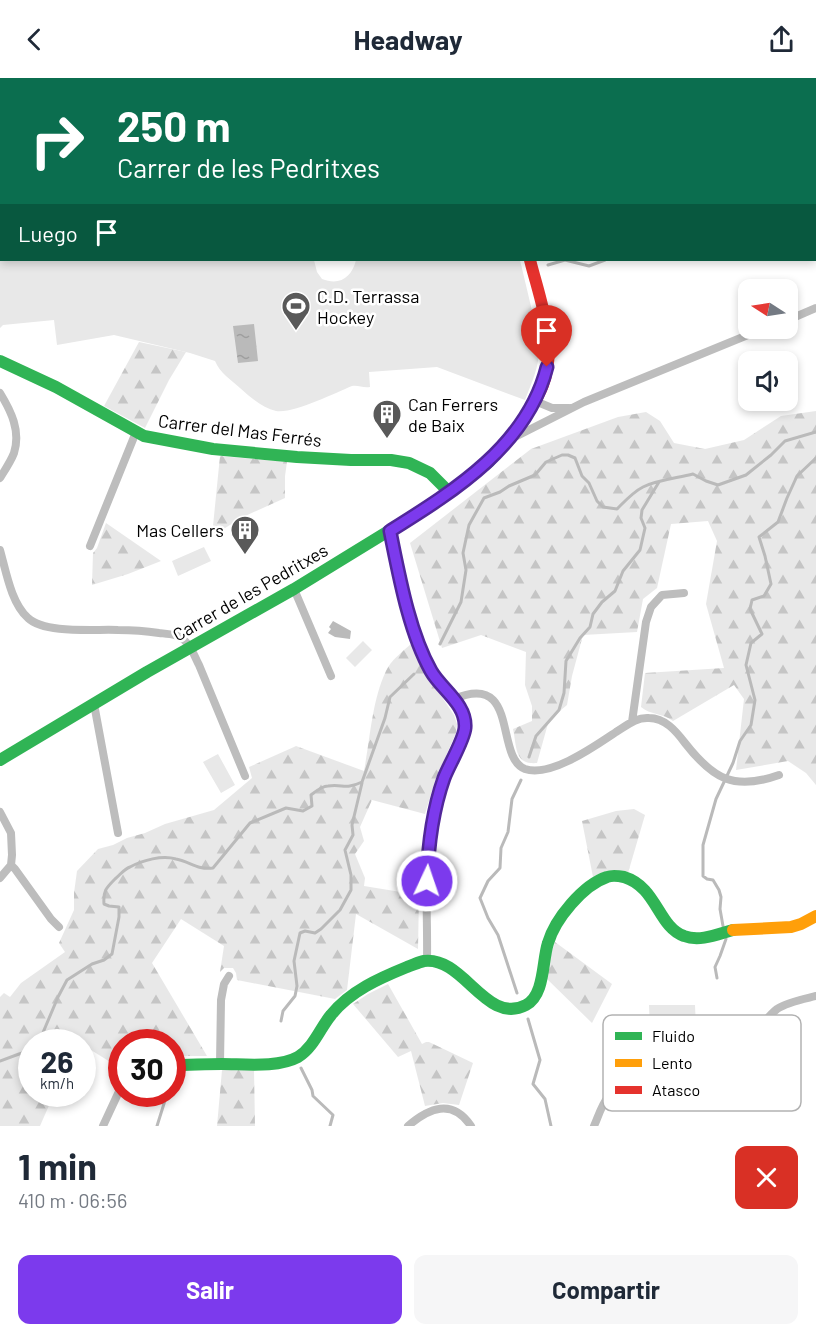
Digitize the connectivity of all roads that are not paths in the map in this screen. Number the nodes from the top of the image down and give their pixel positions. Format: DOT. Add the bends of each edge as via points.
graph roads {
  1 [pos="530,261"];
  2 [pos="816,308"];
  3 [pos="798,316"];
  4 [pos="738,339"];
  5 [pos="0,361"];
  6 [pos="0,393"];
  7 [pos="535,401"];
  8 [pos="573,407"];
  9 [pos="136,432"];
  10 [pos="507,441"];
  11 [pos="0,478"];
  12 [pos="449,492"];
  13 [pos="390,531"];
  14 [pos="90,546"];
  15 [pos="0,550"];
  16 [pos="294,590"];
  17 [pos="684,593"];
  18 [pos="190,648"];
  19 [pos="331,676"];
  20 [pos="454,699"];
  21 [pos="94,704"];
  22 [pos="632,722"];
  23 [pos="0,760"];
  24 [pos="779,775"];
  25 [pos="245,776"];
  26 [pos="0,812"];
  27 [pos="118,833"];
  28 [pos="11,865"];
  29 [pos="0,878"];
  30 [pos="816,916"];
  31 [pos="59,927"];
  32 [pos="427,960"];
  33 [pos="229,976"];
  34 [pos="816,996"];
  35 [pos="772,1015"];
  36 [pos="220,1064"];
  37 [pos="186,1065"];
  38 [pos="112,1107"];
  39 [pos="603,1107"];
  40 [pos="104,1126"];
  41 [pos="408,1126"];
  42 [pos="471,1126"];
  43 [pos="594,1126"];
  1 -- 7 [label="street, Carrer de les Pedritxes" via="549,339 547,367"];
  2 -- 3 [label="street"];
  4 -- 8 [label="street, Carrer de les Pedritxes"];
  5 -- 9 [label="street, Carrer del Mas Ferrés"];
  6 -- 11 [label="street" via="9,408 16,440 14,454"];
  7 -- 8 [label="street" via="552,408"];
  7 -- 10 [label="street, Carrer de les Pedritxes"];
  8 -- 10 [label="street, Carrer de les Pedritxes"];
  9 -- 12 [label="street, Carrer del Mas Ferrés" via="191,446 251,453 392,460 430,473"];
  9 -- 14 [label="street"];
  10 -- 12 [label="street, Carrer de les Pedritxes" via="489,462"];
  12 -- 13 [label="street, Carrer de les Pedritxes"];
  13 -- 16 [label="street, Carrer de les Pedritxes"];
  13 -- 20 [label="street" via="422,650 431,672"];
  15 -- 18 [label="street" via="16,604 36,624 173,634"];
  16 -- 18 [label="street, Carrer de les Pedritxes"];
  16 -- 19 [label="street"];
  17 -- 22 [label="street" via="662,595 651,607"];
  18 -- 21 [label="street, Carrer de les Pedritxes"];
  18 -- 25 [label="street"];
  20 -- 22 [label="street" via="476,693 494,701 515,761 524,769 559,766"];
  20 -- 32 [label="street" via="465,729 432,823"];
  21 -- 23 [label="street, Carrer de les Pedritxes"];
  21 -- 27 [label="street"];
  22 -- 24 [label="street" via="650,717 669,725 717,776 757,782"];
  26 -- 28 [label="street" via="11,833"];
  28 -- 29 [label="street"];
  28 -- 31 [label="street"];
  30 -- 32 [label="street" via="790,928 740,929 689,937 670,926 640,886 613,875 590,886 557,924 549,940 536,995 521,1008 510,1009 489,1002 451,969"];
  32 -- 36 [label="street" via="352,995 334,1010 306,1051 291,1060"];
  33 -- 36 [label="street" via="221,1000"];
  34 -- 35 [label="street" via="790,1003"];
  36 -- 37 [label="street"];
  38 -- 40 [label="street"];
  39 -- 43 [label="street"];
  41 -- 42 [label="street" via="430,1110 442,1109 453,1110"];
}
